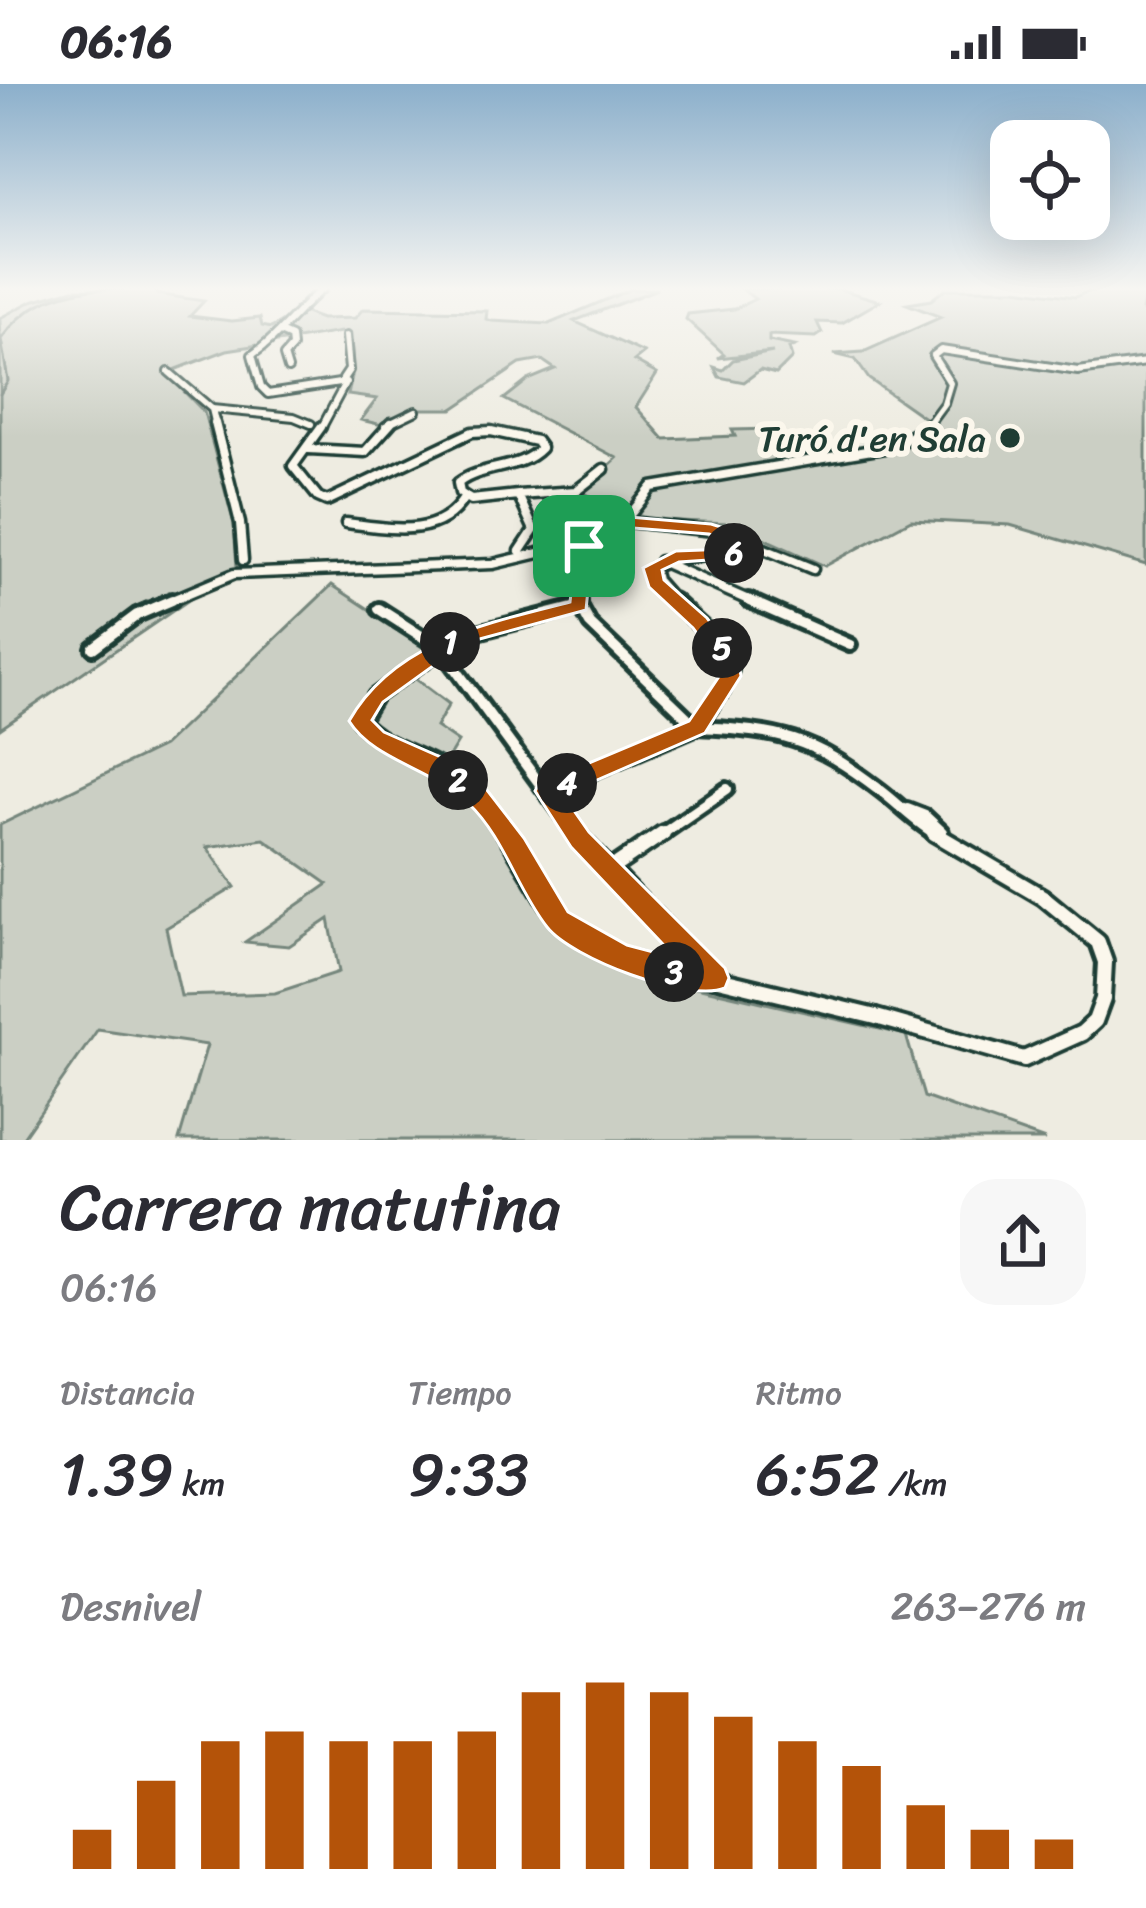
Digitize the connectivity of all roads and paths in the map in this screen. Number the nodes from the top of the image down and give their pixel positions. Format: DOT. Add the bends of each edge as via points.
graph roads {
  1 [pos="275,338"];
  2 [pos="291,338"];
  3 [pos="346,338"];
  4 [pos="1146,362"];
  5 [pos="288,369"];
  6 [pos="169,371"];
  7 [pos="343,379"];
  8 [pos="212,409"];
  9 [pos="416,411"];
  10 [pos="319,426"];
  11 [pos="309,448"];
  12 [pos="604,469"];
  13 [pos="518,495"];
  14 [pos="464,498"];
  15 [pos="629,522"];
  16 [pos="346,523"];
  17 [pos="741,539"];
  18 [pos="584,546"];
  19 [pos="522,555"];
  20 [pos="243,560"];
  21 [pos="660,562"];
  22 [pos="813,569"];
  23 [pos="256,570"];
  24 [pos="234,574"];
  25 [pos="580,606"];
  26 [pos="379,609"];
  27 [pos="850,645"];
  28 [pos="93,648"];
  29 [pos="440,648"];
  30 [pos="697,727"];
  31 [pos="727,789"];
  32 [pos="548,791"];
  33 [pos="609,870"];
  34 [pos="714,978"];
  1 -- 7 [label="street" via="252,355 263,392"];
  2 -- 5 [label="street"];
  3 -- 7 [label="street"];
  4 -- 15 [label="street" via="1078,370 941,350 933,356 950,390 909,441 652,487 637,497"];
  6 -- 8 [label="street"];
  7 -- 10 [label="street" via="341,398"];
  8 -- 10 [label="street"];
  8 -- 20 [label="street"];
  9 -- 11 [label="street" via="384,426 365,452"];
  10 -- 11 [label="street"];
  11 -- 14 [label="street" via="293,466 327,501 472,432 540,444 534,458 460,479"];
  12 -- 13 [label="street" via="576,491"];
  13 -- 14 [label="street"];
  13 -- 19 [label="street" via="534,530"];
  14 -- 16 [label="street" via="430,526"];
  15 -- 17 [label="street"];
  15 -- 18 [label="street"];
  17 -- 21 [label="street" via="732,554"];
  17 -- 22 [label="street"];
  18 -- 19 [label="street"];
  18 -- 25 [label="street"];
  19 -- 23 [label="street" via="472,566"];
  20 -- 23 [label="street"];
  20 -- 24 [label="street"];
  21 -- 27 [label="street"];
  21 -- 30 [label="street" via="652,578 730,663 731,676"];
  23 -- 24 [label="street"];
  24 -- 28 [label="street" via="137,615"];
  25 -- 29 [label="street" via="474,630"];
  25 -- 30 [label="street"];
  26 -- 29 [label="street"];
  29 -- 32 [label="street"];
  29 -- 34 [label="street" via="375,696 363,710 364,730 437,765 479,797 559,922 620,956"];
  30 -- 32 [label="street"];
  30 -- 34 [label="street" via="800,740 1097,940 1107,966 1090,1028 1024,1059"];
  31 -- 33 [label="street"];
  32 -- 33 [label="street"];
  33 -- 34 [label="street"];
}
